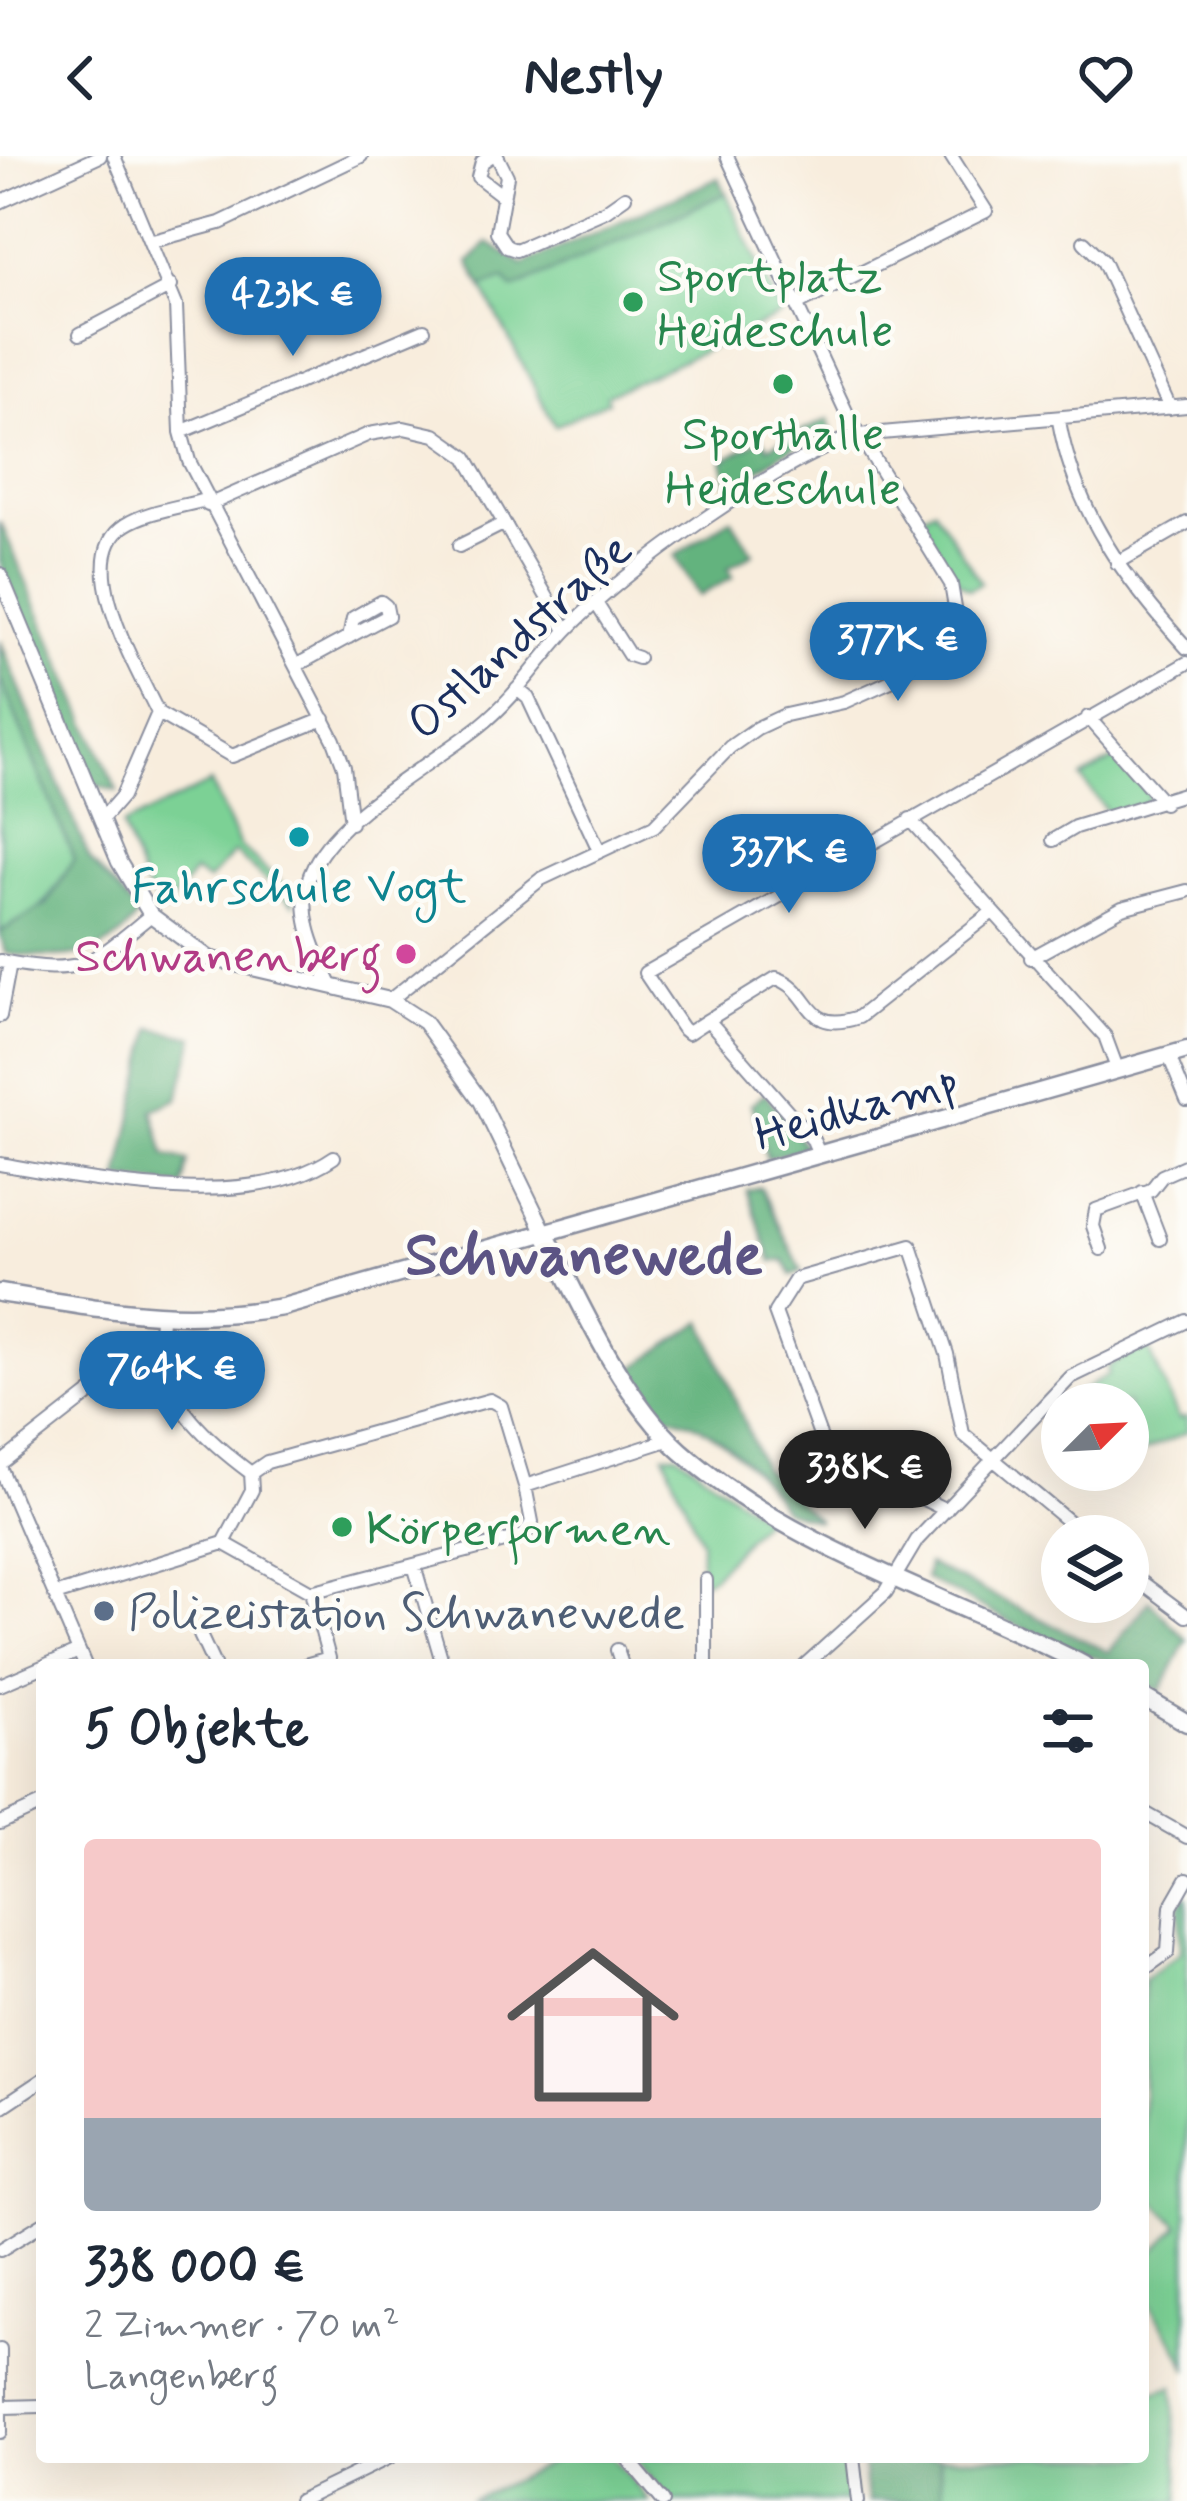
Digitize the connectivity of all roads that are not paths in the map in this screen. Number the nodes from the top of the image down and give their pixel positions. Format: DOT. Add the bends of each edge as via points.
graph roads {
  1 [pos="58,156"];
  2 [pos="100,156"];
  3 [pos="114,156"];
  4 [pos="361,156"];
  5 [pos="494,156"];
  6 [pos="727,156"];
  7 [pos="951,156"];
  8 [pos="65,172"];
  9 [pos="504,197"];
  10 [pos="625,197"];
  11 [pos="0,202"];
  12 [pos="154,242"];
  13 [pos="1084,242"];
  14 [pos="171,286"];
  15 [pos="796,305"];
  16 [pos="424,330"];
  17 [pos="80,334"];
  18 [pos="1187,406"];
  19 [pos="1170,408"];
  20 [pos="1059,422"];
  21 [pos="181,432"];
  22 [pos="859,435"];
  23 [pos="207,503"];
  24 [pos="502,524"];
  25 [pos="1187,524"];
  26 [pos="459,546"];
  27 [pos="1117,563"];
  28 [pos="0,575"];
  29 [pos="596,603"];
  30 [pos="566,630"];
  31 [pos="349,637"];
  32 [pos="1187,648"];
  33 [pos="638,658"];
  34 [pos="1187,663"];
  35 [pos="297,665"];
  36 [pos="517,689"];
  37 [pos="158,713"];
  38 [pos="1088,717"];
  39 [pos="324,719"];
  40 [pos="1187,793"];
  41 [pos="1163,803"];
  42 [pos="910,819"];
  43 [pos="100,820"];
  44 [pos="351,823"];
  45 [pos="1053,840"];
  46 [pos="599,850"];
  47 [pos="1187,891"];
  48 [pos="991,913"];
  49 [pos="151,915"];
  50 [pos="1031,958"];
  51 [pos="5,962"];
  52 [pos="332,987"];
  53 [pos="390,1000"];
  54 [pos="0,1016"];
  55 [pos="708,1020"];
  56 [pos="1178,1053"];
  57 [pos="1118,1071"];
  58 [pos="1187,1100"];
  59 [pos="820,1156"];
  60 [pos="334,1157"];
  61 [pos="0,1164"];
  62 [pos="1187,1165"];
  63 [pos="1142,1192"];
  64 [pos="546,1235"];
  65 [pos="1160,1239"];
  66 [pos="1101,1249"];
  67 [pos="0,1293"];
  68 [pos="161,1318"];
  69 [pos="1187,1321"];
  70 [pos="159,1351"];
  71 [pos="671,1439"];
  72 [pos="992,1462"];
  73 [pos="0,1466"];
  74 [pos="251,1473"];
  75 [pos="525,1486"];
  76 [pos="946,1510"];
  77 [pos="1059,1515"];
  78 [pos="224,1543"];
  79 [pos="414,1565"];
  80 [pos="896,1576"];
  81 [pos="706,1580"];
  82 [pos="1149,1588"];
  83 [pos="311,1592"];
  84 [pos="55,1595"];
  85 [pos="1187,1616"];
  86 [pos="200,1635"];
  87 [pos="617,1650"];
  88 [pos="79,1651"];
  89 [pos="60,1659"];
  90 [pos="82,1659"];
  91 [pos="211,1659"];
  92 [pos="326,1659"];
  93 [pos="440,1659"];
  94 [pos="620,1659"];
  95 [pos="706,1659"];
  96 [pos="812,1659"];
  97 [pos="1071,1659"];
  98 [pos="36,1669"];
  99 [pos="0,1685"];
  100 [pos="1149,1701"];
  101 [pos="1187,1723"];
  102 [pos="36,1807"];
  103 [pos="1149,1816"];
  104 [pos="0,1823"];
  105 [pos="1187,1838"];
  106 [pos="1187,1879"];
  107 [pos="1149,1966"];
  108 [pos="36,2084"];
  109 [pos="0,2108"];
  110 [pos="36,2228"];
  111 [pos="0,2250"];
  112 [pos="0,2351"];
  113 [pos="36,2406"];
  114 [pos="3,2407"];
  115 [pos="0,2432"];
  116 [pos="378,2463"];
  117 [pos="631,2463"];
  118 [pos="854,2463"];
  119 [pos="299,2501"];
  120 [pos="663,2501"];
  121 [pos="858,2501"];
  1 -- 8 [label="street"];
  2 -- 8 [label="street"];
  3 -- 12 [label="street"];
  4 -- 12 [label="street" via="266,204"];
  5 -- 9 [label="street" via="507,176"];
  5 -- 9 [label="street" via="478,177"];
  6 -- 15 [label="street"];
  7 -- 15 [label="street" via="986,211"];
  8 -- 11 [label="street"];
  9 -- 10 [label="street" via="497,232 516,250"];
  12 -- 14 [label="street"];
  13 -- 19 [label="street" via="1103,261"];
  14 -- 17 [label="street"];
  14 -- 21 [label="street"];
  15 -- 22 [label="street"];
  16 -- 21 [label="street"];
  18 -- 19 [label="street, Ostlandstraße"];
  19 -- 20 [label="street, Ostlandstraße"];
  20 -- 22 [label="street, Ostlandstraße"];
  20 -- 27 [label="street" via="1072,482"];
  21 -- 23 [label="street"];
  22 -- 29 [label="street, Ostlandstraße" via="778,470"];
  22 -- 46 [label="street" via="951,584 958,604 950,627 893,680 757,728 654,826"];
  23 -- 24 [label="street" via="369,434 404,428 435,435 466,457"];
  23 -- 35 [label="street"];
  23 -- 37 [label="street" via="125,525 107,552 109,606"];
  24 -- 26 [label="street"];
  24 -- 30 [label="street"];
  25 -- 27 [label="street"];
  27 -- 32 [label="street"];
  28 -- 43 [label="street"];
  29 -- 30 [label="street, Ostlandstraße"];
  29 -- 33 [label="street"];
  30 -- 36 [label="street, Ostlandstraße"];
  31 -- 35 [label="street"];
  34 -- 38 [label="street"];
  35 -- 39 [label="street"];
  36 -- 44 [label="street, Ostlandstraße"];
  36 -- 46 [label="street"];
  37 -- 39 [label="street" via="232,756"];
  37 -- 43 [label="street" via="122,796"];
  38 -- 41 [label="street"];
  38 -- 42 [label="street"];
  39 -- 44 [label="street" via="344,767"];
  40 -- 41 [label="street"];
  41 -- 45 [label="street"];
  42 -- 48 [label="street"];
  42 -- 55 [label="street" via="645,973 688,1033"];
  43 -- 49 [label="street"];
  44 -- 52 [label="street, Ostlandstraße" via="316,861 304,897"];
  46 -- 53 [label="street" via="541,879"];
  47 -- 50 [label="street" via="1122,908"];
  48 -- 50 [label="street"];
  48 -- 55 [label="street" via="859,1017 837,1025 815,1017 776,978"];
  49 -- 51 [label="street" via="77,968"];
  49 -- 52 [label="street" via="209,958"];
  50 -- 57 [label="street" via="1105,1036"];
  51 -- 54 [label="street"];
  52 -- 53 [label="street"];
  53 -- 64 [label="street" via="424,1022 464,1070"];
  55 -- 59 [label="street"];
  56 -- 57 [label="main road, Heidkamp"];
  56 -- 58 [label="street"];
  57 -- 59 [label="main road, Heidkamp"];
  59 -- 64 [label="main road, Heidkamp"];
  60 -- 61 [label="street" via="316,1170 188,1192"];
  62 -- 63 [label="street"];
  63 -- 65 [label="street"];
  63 -- 66 [label="street" via="1096,1210"];
  64 -- 68 [label="main road, Heidkamp" via="283,1307"];
  64 -- 71 [label="main road" via="598,1332"];
  67 -- 68 [label="main road, Heidkamp"];
  68 -- 70 [label="street"];
  69 -- 72 [label="street" via="1071,1377"];
  70 -- 73 [label="street" via="138,1356"];
  70 -- 74 [label="street" via="178,1402"];
  71 -- 75 [label="street"];
  71 -- 80 [label="main road" via="786,1522"];
  72 -- 76 [label="street"];
  72 -- 76 [label="street" via="963,1435 947,1354 911,1246 796,1280 775,1312 823,1444"];
  72 -- 77 [label="street"];
  73 -- 84 [label="street"];
  74 -- 75 [label="street" via="490,1400 501,1406"];
  74 -- 78 [label="street" via="252,1490"];
  75 -- 79 [label="street" via="532,1522 524,1536"];
  76 -- 80 [label="street"];
  78 -- 83 [label="street"];
  78 -- 84 [label="street"];
  79 -- 83 [label="street"];
  79 -- 93 [label="street"];
  80 -- 96 [label="street"];
  80 -- 97 [label="main road"];
  81 -- 95 [label="street"];
  82 -- 85 [label="street"];
  83 -- 92 [label="street"];
  84 -- 88 [label="street"];
  86 -- 91 [label="street"];
  87 -- 94 [label="street"];
  88 -- 89 [label="street"];
  88 -- 90 [label="street"];
  98 -- 99 [label="street"];
  100 -- 101 [label="main road"];
  102 -- 104 [label="street"];
  103 -- 105 [label="street"];
  106 -- 107 [label="street" via="1171,1907 1168,1952"];
  108 -- 109 [label="street"];
  110 -- 111 [label="street"];
  112 -- 114 [label="street"];
  113 -- 114 [label="street"];
  114 -- 115 [label="street"];
  116 -- 119 [label="street"];
  117 -- 120 [label="street"];
  118 -- 121 [label="street"];
}
